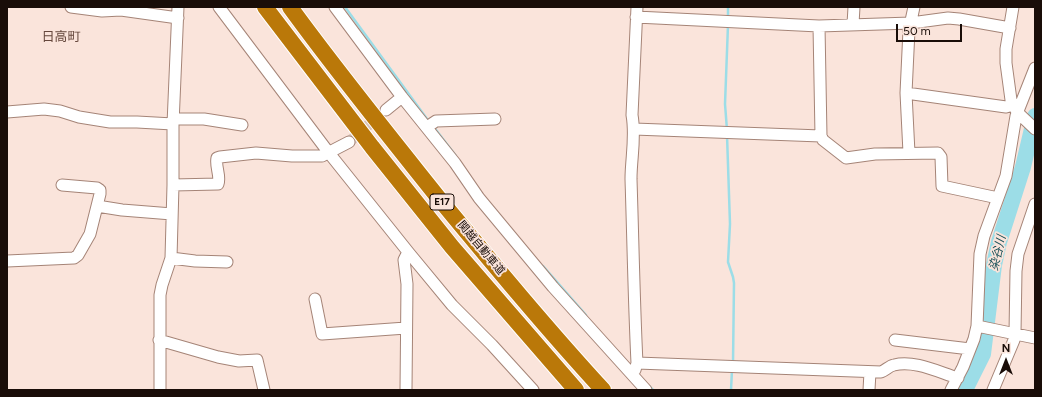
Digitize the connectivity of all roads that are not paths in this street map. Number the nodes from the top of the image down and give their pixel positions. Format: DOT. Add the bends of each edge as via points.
graph roads {
  1 [pos="72,7"];
  2 [pos="178,7"];
  3 [pos="219,7"];
  4 [pos="265,7"];
  5 [pos="290,7"];
  6 [pos="335,7"];
  7 [pos="854,7"];
  8 [pos="914,7"];
  9 [pos="1013,7"];
  10 [pos="114,8"];
  11 [pos="636,12"];
  12 [pos="178,18"];
  13 [pos="911,23"];
  14 [pos="853,24"];
  15 [pos="819,26"];
  16 [pos="1010,28"];
  17 [pos="1035,68"];
  18 [pos="906,93"];
  19 [pos="402,97"];
  20 [pos="1015,108"];
  21 [pos="386,110"];
  22 [pos="7,112"];
  23 [pos="495,120"];
  24 [pos="173,121"];
  25 [pos="242,125"];
  26 [pos="427,127"];
  27 [pos="634,129"];
  28 [pos="1035,129"];
  29 [pos="821,136"];
  30 [pos="349,142"];
  31 [pos="328,153"];
  32 [pos="909,153"];
  33 [pos="62,185"];
  34 [pos="173,185"];
  35 [pos="998,198"];
  36 [pos="1035,204"];
  37 [pos="97,206"];
  38 [pos="172,214"];
  39 [pos="409,254"];
  40 [pos="172,258"];
  41 [pos="7,261"];
  42 [pos="227,262"];
  43 [pos="315,300"];
  44 [pos="978,327"];
  45 [pos="406,328"];
  46 [pos="1014,333"];
  47 [pos="1035,338"];
  48 [pos="159,340"];
  49 [pos="894,340"];
  50 [pos="970,349"];
  51 [pos="637,363"];
  52 [pos="870,372"];
  53 [pos="633,376"];
  54 [pos="958,378"];
  55 [pos="160,390"];
  56 [pos="264,390"];
  57 [pos="406,390"];
  58 [pos="533,390"];
  59 [pos="576,390"];
  60 [pos="603,390"];
  61 [pos="646,390"];
  62 [pos="869,390"];
  63 [pos="951,390"];
  64 [pos="993,390"];
  1 -- 10 [label="street" via="102,11"];
  2 -- 12 [label="street"];
  3 -- 31 [label="street"];
  4 -- 59 [label="highway, 関越自動車道 / E17" via="376,154 452,247"];
  5 -- 60 [label="highway, 関越自動車道 / E17" via="450,212"];
  6 -- 19 [label="street"];
  7 -- 14 [label="street"];
  8 -- 13 [label="street"];
  9 -- 16 [label="street"];
  10 -- 12 [label="street"];
  11 -- 15 [label="street"];
  11 -- 27 [label="street" via="632,115"];
  12 -- 24 [label="street"];
  13 -- 14 [label="street"];
  13 -- 16 [label="street" via="948,18"];
  13 -- 18 [label="street"];
  14 -- 15 [label="street"];
  15 -- 29 [label="street"];
  16 -- 20 [label="street" via="1006,49 1006,71"];
  17 -- 20 [label="street"];
  18 -- 20 [label="street"];
  18 -- 32 [label="street"];
  19 -- 21 [label="street"];
  19 -- 26 [label="street"];
  20 -- 28 [label="street"];
  20 -- 35 [label="street" via="1016,116 1006,176"];
  22 -- 24 [label="street" via="44,109 110,122"];
  23 -- 26 [label="street" via="436,121"];
  24 -- 25 [label="street" via="204,119"];
  24 -- 34 [label="street"];
  26 -- 53 [label="street" via="479,198 533,264"];
  27 -- 29 [label="street"];
  27 -- 51 [label="street" via="631,164"];
  29 -- 32 [label="street" via="822,140 846,158 867,154"];
  30 -- 31 [label="street"];
  31 -- 34 [label="street" via="322,156 256,153 220,156 216,161 218,184"];
  31 -- 39 [label="street"];
  32 -- 35 [label="street" via="938,153 942,186"];
  33 -- 37 [label="street" via="98,188 100,192"];
  34 -- 38 [label="street"];
  35 -- 44 [label="street" via="980,254"];
  36 -- 46 [label="street" via="1018,254"];
  37 -- 38 [label="street"];
  37 -- 41 [label="street" via="90,234 77,256"];
  38 -- 40 [label="street"];
  39 -- 45 [label="street" via="404,260 407,284"];
  39 -- 58 [label="street" via="452,305"];
  40 -- 42 [label="street"];
  40 -- 48 [label="street" via="161,290"];
  43 -- 45 [label="street" via="322,334"];
  44 -- 46 [label="street"];
  44 -- 50 [label="street"];
  45 -- 57 [label="street"];
  46 -- 47 [label="street"];
  46 -- 64 [label="street" via="1008,356"];
  48 -- 55 [label="street"];
  48 -- 56 [label="street" via="239,361 257,360"];
  49 -- 50 [label="street"];
  50 -- 54 [label="street"];
  51 -- 52 [label="street"];
  51 -- 53 [label="street"];
  52 -- 54 [label="street" via="881,372 893,365 904,364 917,365"];
  52 -- 62 [label="street"];
  53 -- 61 [label="street"];
  54 -- 63 [label="street"];
}
